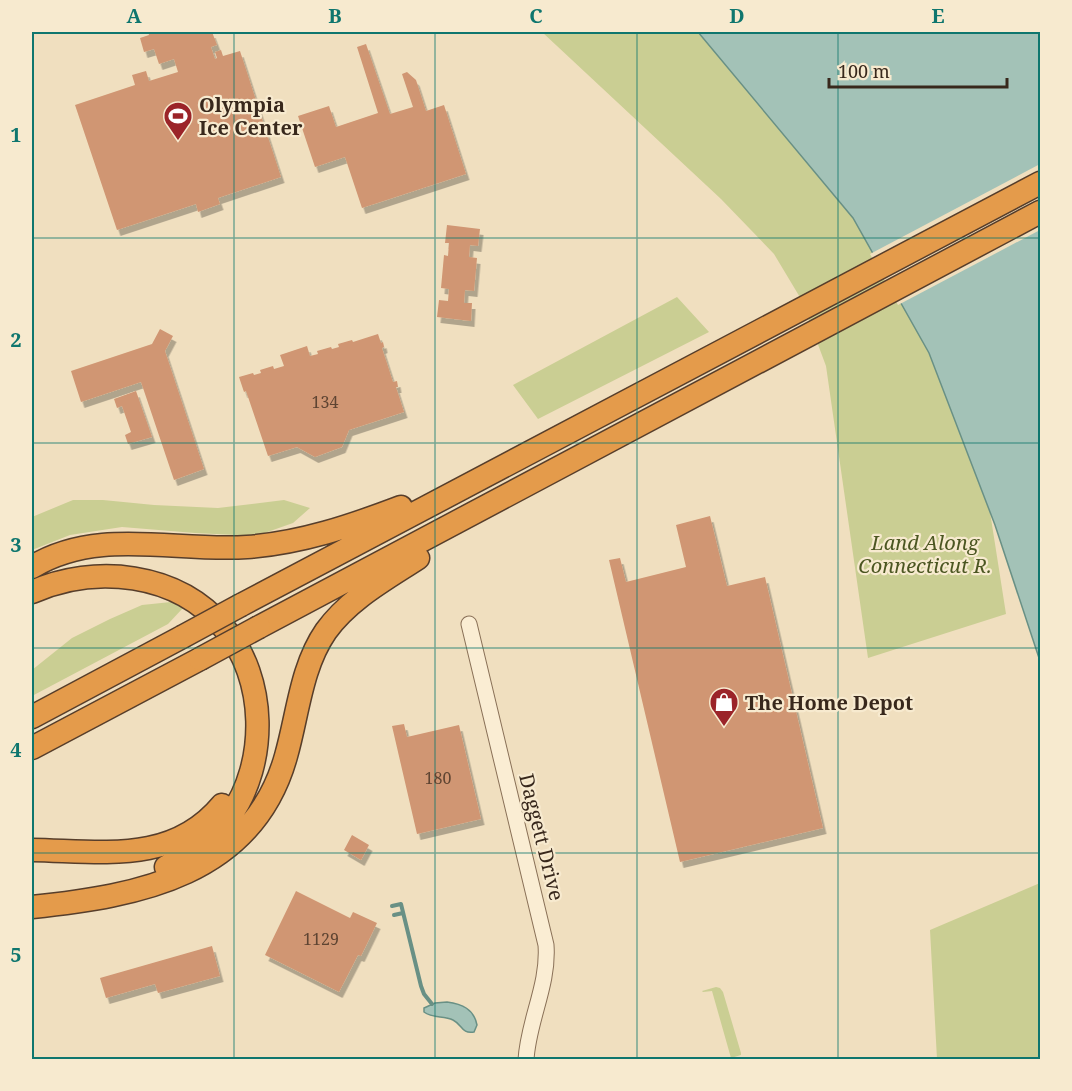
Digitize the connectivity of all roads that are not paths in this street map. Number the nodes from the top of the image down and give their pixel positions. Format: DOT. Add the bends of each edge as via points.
graph roads {
  1 [pos="1041,183"];
  2 [pos="1041,212"];
  3 [pos="495,471"];
  4 [pos="517,490"];
  5 [pos="32,567"];
  6 [pos="161,585"];
  7 [pos="32,592"];
  8 [pos="32,610"];
  9 [pos="469,624"];
  10 [pos="256,709"];
  11 [pos="32,717"];
  12 [pos="32,748"];
  13 [pos="32,850"];
  14 [pos="38,907"];
  15 [pos="526,1059"];
  1 -- 3 [label="highway"];
  2 -- 4 [label="highway"];
  3 -- 5 [label="highway" via="356,524 297,540 232,547 100,544 57,555"];
  3 -- 11 [label="highway, bridge"];
  4 -- 12 [label="highway, bridge"];
  4 -- 14 [label="highway" via="367,592 332,624 309,664 276,786 259,814 227,848 191,870 158,883"];
  6 -- 7 [label="highway" via="98,576 61,581"];
  6 -- 8 [label="highway" via="125,579 88,582 66,589"];
  6 -- 10 [label="highway" via="193,601 226,629 248,670"];
  9 -- 15 [label="street, Daggett Drive" via="546,945 546,968"];
  10 -- 13 [label="highway" via="252,744 242,774 218,808 194,830 140,850"];
  10 -- 14 [label="highway" via="256,744 250,778 235,808 208,839 176,862 125,886"];
}
